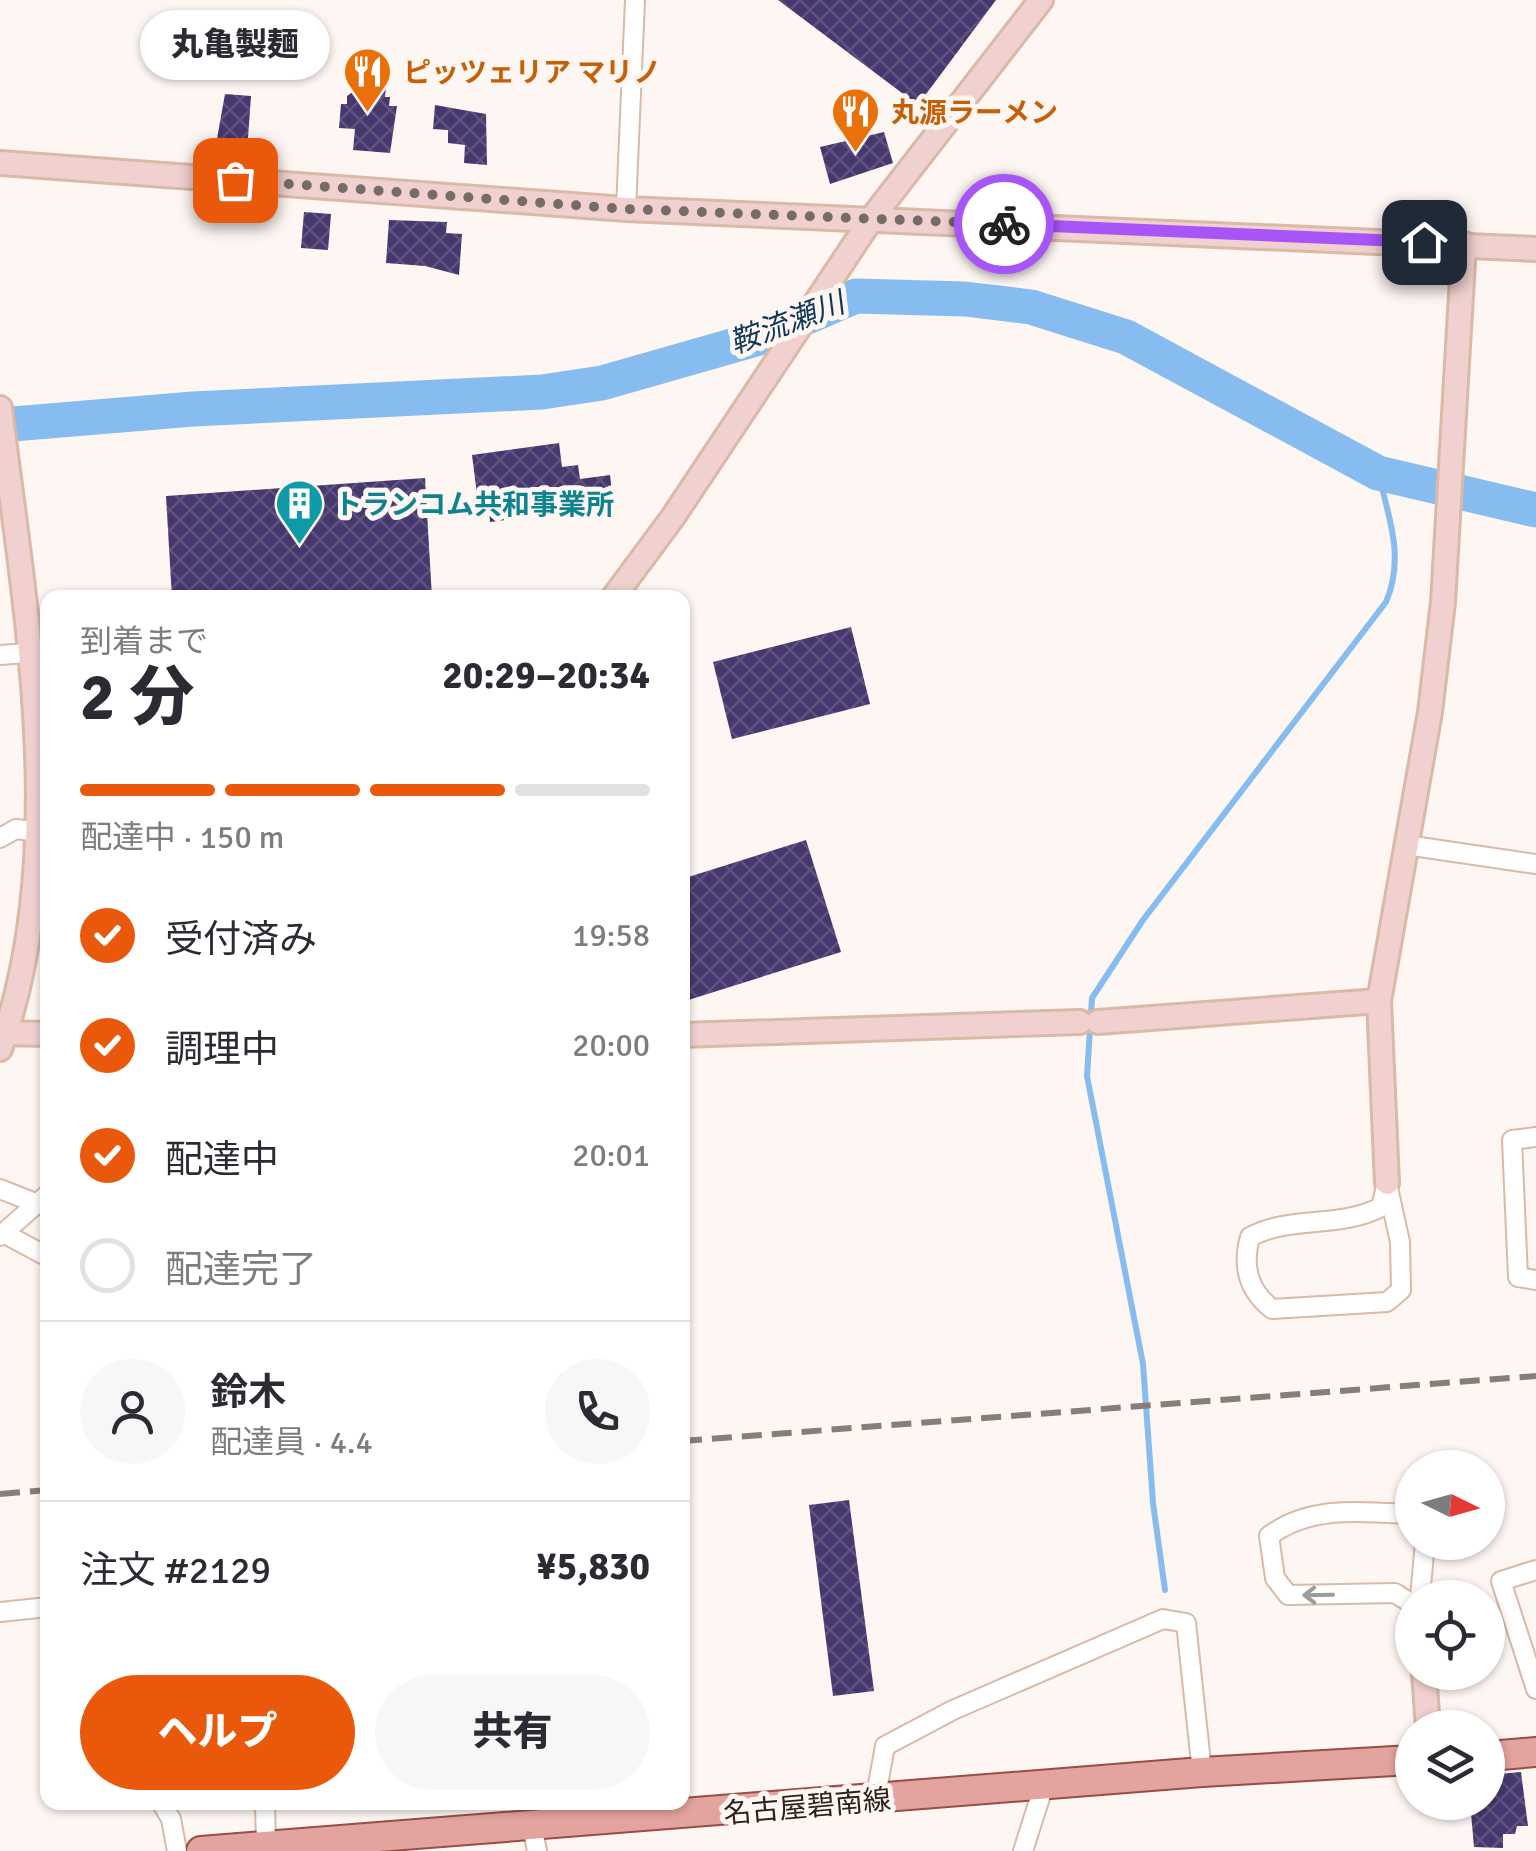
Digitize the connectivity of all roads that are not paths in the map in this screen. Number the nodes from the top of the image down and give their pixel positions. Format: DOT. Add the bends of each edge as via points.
graph roads {
  1 [pos="636,0"];
  2 [pos="1041,0"];
  3 [pos="0,163"];
  4 [pos="626,209"];
  5 [pos="872,218"];
  6 [pos="1464,244"];
  7 [pos="1536,249"];
  8 [pos="0,408"];
  9 [pos="620,590"];
  10 [pos="27,653"];
  11 [pos="0,655"];
  12 [pos="40,763"];
  13 [pos="40,821"];
  14 [pos="39,832"];
  15 [pos="0,838"];
  16 [pos="1406,845"];
  17 [pos="1536,864"];
  18 [pos="1379,1001"];
  19 [pos="40,1035"];
  20 [pos="690,1035"];
  21 [pos="2,1039"];
  22 [pos="1536,1137"];
  23 [pos="1387,1183"];
  24 [pos="0,1189"];
  25 [pos="40,1199"];
  26 [pos="40,1203"];
  27 [pos="2,1235"];
  28 [pos="40,1253"];
  29 [pos="1536,1280"];
  30 [pos="1395,1513"];
  31 [pos="1536,1570"];
  32 [pos="1395,1594"];
  33 [pos="40,1608"];
  34 [pos="0,1612"];
  35 [pos="1536,1689"];
  36 [pos="1536,1752"];
  37 [pos="1505,1755"];
  38 [pos="1395,1761"];
  39 [pos="1202,1772"];
  40 [pos="1044,1785"];
  41 [pos="874,1801"];
  42 [pos="166,1810"];
  43 [pos="265,1810"];
  44 [pos="535,1838"];
  45 [pos="266,1846"];
  46 [pos="177,1851"];
  47 [pos="201,1851"];
  48 [pos="1024,1851"];
  1 -- 4 [label="street"];
  2 -- 5 [label="street"];
  3 -- 4 [label="street"];
  4 -- 5 [label="street"];
  5 -- 6 [label="street"];
  5 -- 9 [label="street"];
  6 -- 7 [label="street"];
  6 -- 16 [label="street" via="1448,533 1430,712"];
  8 -- 10 [label="street"];
  10 -- 11 [label="street"];
  10 -- 12 [label="street"];
  13 -- 14 [label="street"];
  14 -- 15 [label="street" via="16,828"];
  14 -- 21 [label="street" via="33,905"];
  16 -- 17 [label="street"];
  16 -- 18 [label="street"];
  18 -- 20 [label="street" via="1089,1022"];
  18 -- 23 [label="street"];
  19 -- 21 [label="street"];
  22 -- 29 [label="street" via="1512,1140 1518,1277"];
  23 -- 23 [label="street" via="1400,1242 1401,1290 1386,1302 1272,1309 1255,1296 1244,1258 1250,1237 1269,1227 1356,1220 1381,1208"];
  24 -- 25 [label="street"];
  26 -- 27 [label="street"];
  27 -- 28 [label="street"];
  32 -- 30 [label="street, one-way" via="1288,1595 1275,1578 1269,1536 1292,1519"];
  31 -- 35 [label="street" via="1501,1581"];
  33 -- 34 [label="street"];
  36 -- 37 [label="main road"];
  38 -- 39 [label="main road, 名古屋碧南線"];
  39 -- 40 [label="main road, 名古屋碧南線"];
  39 -- 41 [label="street" via="1186,1623 1163,1620 952,1710 885,1746"];
  40 -- 41 [label="main road, 名古屋碧南線"];
  40 -- 48 [label="street"];
  41 -- 44 [label="main road, 名古屋碧南線"];
  42 -- 46 [label="street"];
  43 -- 45 [label="street"];
  44 -- 45 [label="main road, 名古屋碧南線"];
  45 -- 47 [label="main road, 名古屋碧南線"];
}
